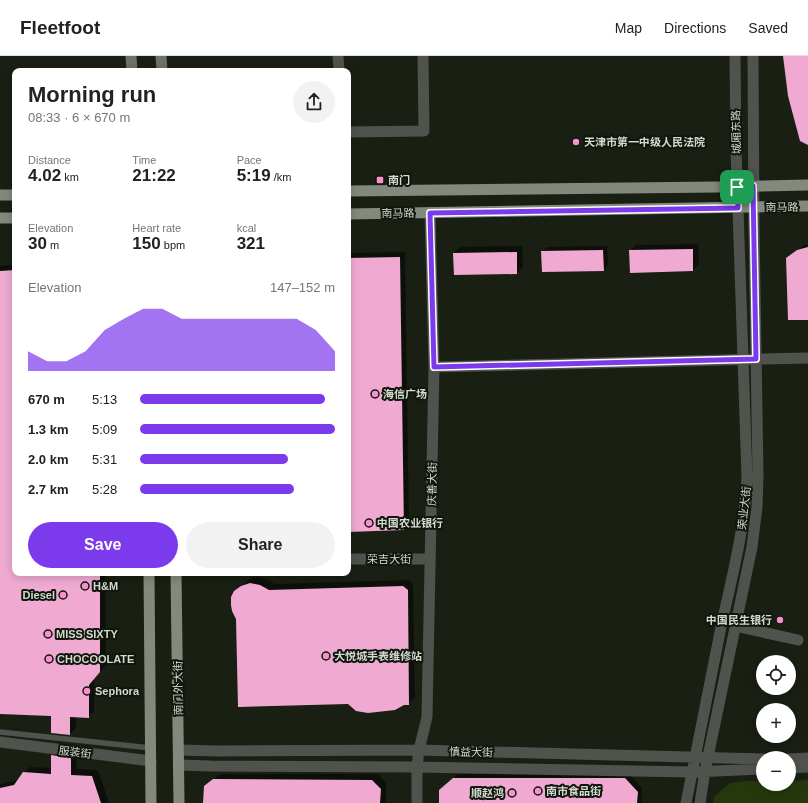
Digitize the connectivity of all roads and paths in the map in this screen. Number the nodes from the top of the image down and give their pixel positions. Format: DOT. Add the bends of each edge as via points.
graph roads {
  1 [pos="131,56"];
  2 [pos="161,56"];
  3 [pos="338,56"];
  4 [pos="423,56"];
  5 [pos="734,56"];
  6 [pos="753,56"];
  7 [pos="132,68"];
  8 [pos="162,68"];
  9 [pos="339,68"];
  10 [pos="351,132"];
  11 [pos="808,185"];
  12 [pos="753,186"];
  13 [pos="737,187"];
  14 [pos="351,191"];
  15 [pos="0,195"];
  16 [pos="12,195"];
  17 [pos="808,206"];
  18 [pos="738,208"];
  19 [pos="754,208"];
  20 [pos="430,213"];
  21 [pos="351,214"];
  22 [pos="0,218"];
  23 [pos="12,218"];
  24 [pos="808,358"];
  25 [pos="743,359"];
  26 [pos="756,359"];
  27 [pos="434,367"];
  28 [pos="351,559"];
  29 [pos="430,559"];
  30 [pos="149,576"];
  31 [pos="176,576"];
  32 [pos="735,626"];
  33 [pos="798,640"];
  34 [pos="0,732"];
  35 [pos="0,742"];
  36 [pos="151,748"];
  37 [pos="179,750"];
  38 [pos="419,750"];
  39 [pos="695,757"];
  40 [pos="708,758"];
  41 [pos="796,758"];
  42 [pos="808,758"];
  43 [pos="756,759"];
  44 [pos="151,761"];
  45 [pos="179,765"];
  46 [pos="417,767"];
  47 [pos="808,767"];
  48 [pos="796,768"];
  49 [pos="756,769"];
  50 [pos="705,771"];
  51 [pos="692,772"];
  52 [pos="151,803"];
  53 [pos="179,803"];
  54 [pos="417,803"];
  55 [pos="686,803"];
  56 [pos="700,803"];
  1 -- 7 [label="main road"];
  2 -- 8 [label="main road"];
  3 -- 9 [label="street"];
  4 -- 10 [label="street" via="424,131"];
  5 -- 13 [label="street, 城厢东路"];
  6 -- 12 [label="street, 城厢东路"];
  11 -- 12 [label="main road, 南马路"];
  12 -- 13 [label="main road, 南马路"];
  12 -- 19 [label="street, 城厢东路"];
  13 -- 14 [label="main road, 南马路"];
  13 -- 18 [label="street, 城厢东路"];
  15 -- 16 [label="main road"];
  17 -- 19 [label="main road, 南马路"];
  18 -- 19 [label="main road, 南马路"];
  18 -- 20 [label="main road, 南马路"];
  18 -- 25 [label="street, 荣业大街"];
  19 -- 26 [label="street, 荣业大街"];
  20 -- 21 [label="main road, 南马路"];
  20 -- 27 [label="street, 庆善大街"];
  22 -- 23 [label="main road"];
  24 -- 26 [label="street"];
  25 -- 26 [label="street"];
  25 -- 27 [label="street"];
  25 -- 39 [label="street, 荣业大街" via="746,494 741,535"];
  26 -- 32 [label="street, 荣业大街" via="757,507 752,547"];
  27 -- 29 [label="street, 庆善大街"];
  28 -- 29 [label="street, 荣吉大街"];
  29 -- 38 [label="street, 庆善大街" via="427,717"];
  30 -- 36 [label="main road"];
  31 -- 37 [label="main road, 南门外大街"];
  32 -- 33 [label="street"];
  32 -- 40 [label="street, 荣业大街"];
  34 -- 36 [label="lane"];
  35 -- 44 [label="street, 服装街"];
  36 -- 44 [label="main road"];
  37 -- 38 [label="street, 慎益大街"];
  37 -- 45 [label="main road, 南门外大街"];
  38 -- 39 [label="street, 慎益大街"];
  38 -- 46 [label="street, 庆善大街"];
  39 -- 40 [label="street, 慎益大街"];
  39 -- 51 [label="street, 荣业大街"];
  40 -- 43 [label="street, 慎益大街"];
  40 -- 50 [label="street, 荣业大街"];
  41 -- 42 [label="street"];
  44 -- 52 [label="main road"];
  45 -- 46 [label="street, 慎益大街"];
  45 -- 53 [label="main road, 南门外大街"];
  46 -- 51 [label="street, 慎益大街"];
  46 -- 54 [label="street, 庆善大街"];
  47 -- 48 [label="street"];
  49 -- 50 [label="street, 慎益大街"];
  50 -- 51 [label="street, 慎益大街"];
  50 -- 56 [label="street, 荣业大街"];
  51 -- 55 [label="street, 荣业大街"];
}
